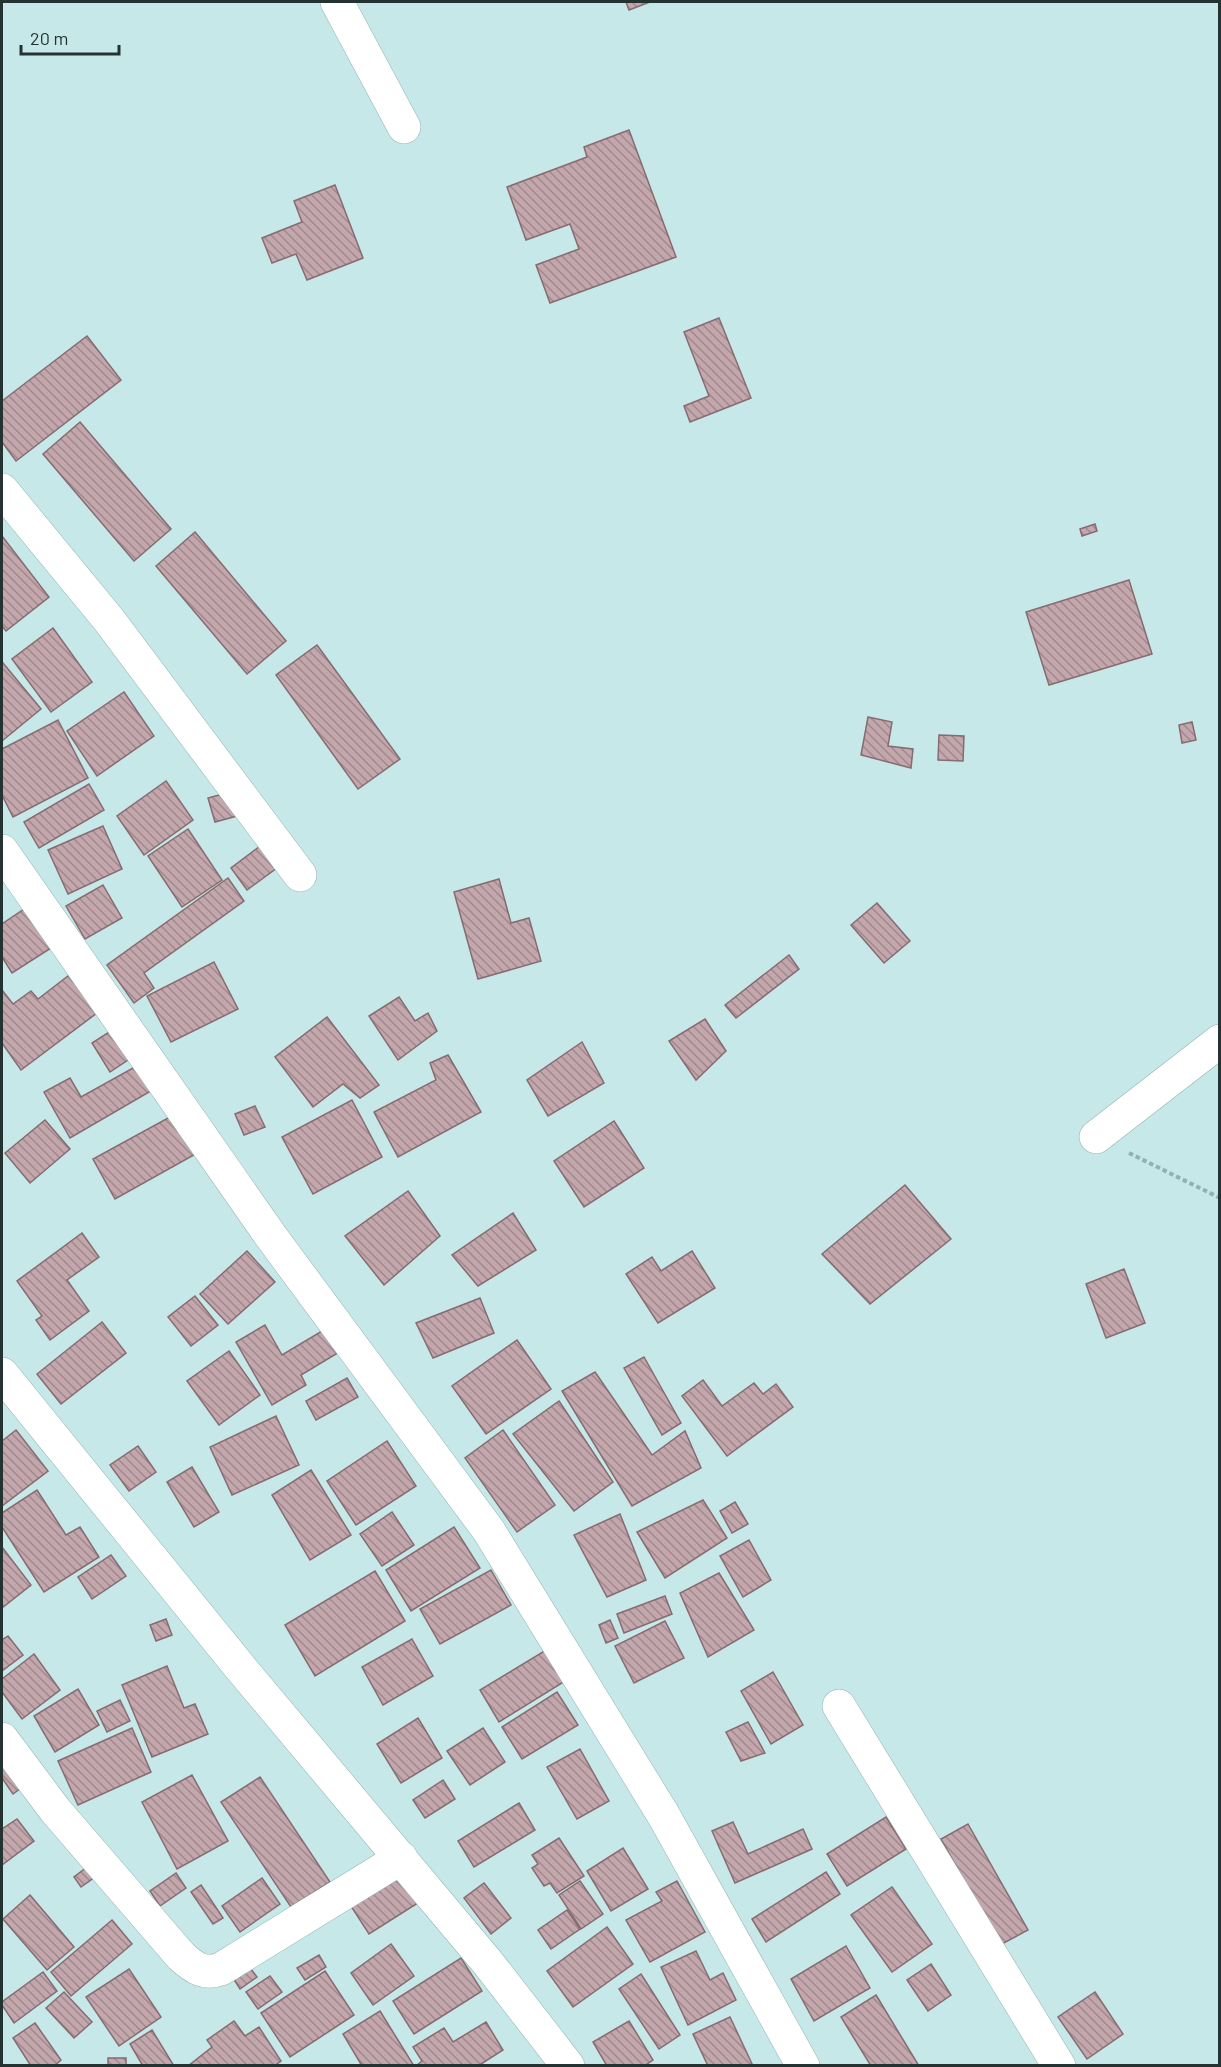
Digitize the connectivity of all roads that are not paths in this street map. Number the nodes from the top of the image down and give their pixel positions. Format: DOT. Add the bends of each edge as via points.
graph roads {
  1 [pos="337,2"];
  2 [pos="404,126"];
  3 [pos="2,490"];
  4 [pos="2,851"];
  5 [pos="300,875"];
  6 [pos="1220,1041"];
  7 [pos="1096,1137"];
  8 [pos="2,1374"];
  9 [pos="839,1706"];
  10 [pos="2,1739"];
  11 [pos="400,1858"];
  12 [pos="568,2066"];
  13 [pos="803,2066"];
  14 [pos="1059,2066"];
  1 -- 2 [label="street"];
  3 -- 5 [label="street" via="109,620"];
  4 -- 13 [label="street" via="270,1235 489,1531 664,1816"];
  6 -- 7 [label="street"];
  8 -- 11 [label="street" via="238,1666"];
  9 -- 14 [label="street"];
  10 -- 11 [label="street" via="55,1810 190,1965 200,1971 221,1969"];
  11 -- 12 [label="street"];
}
